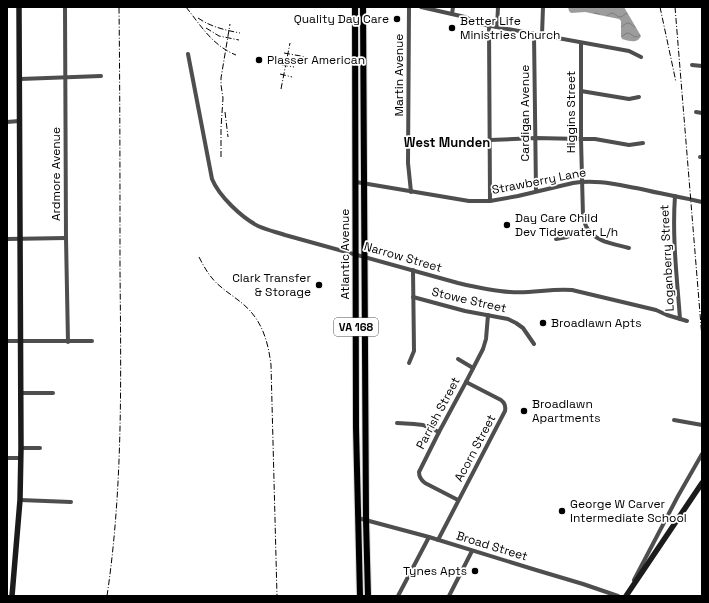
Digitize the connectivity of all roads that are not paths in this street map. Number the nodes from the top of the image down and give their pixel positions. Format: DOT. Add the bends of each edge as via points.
graph roads {
  1 [pos="19,7"];
  2 [pos="65,7"];
  3 [pos="355,7"];
  4 [pos="363,7"];
  5 [pos="409,7"];
  6 [pos="421,7"];
  7 [pos="452,7"];
  8 [pos="498,7"];
  9 [pos="542,7"];
  10 [pos="452,14"];
  11 [pos="489,26"];
  12 [pos="497,27"];
  13 [pos="534,34"];
  14 [pos="542,35"];
  15 [pos="581,43"];
  16 [pos="188,54"];
  17 [pos="641,57"];
  18 [pos="692,65"];
  19 [pos="702,66"];
  20 [pos="101,76"];
  21 [pos="66,77"];
  22 [pos="20,79"];
  23 [pos="581,91"];
  24 [pos="639,97"];
  25 [pos="696,112"];
  26 [pos="702,113"];
  27 [pos="7,122"];
  28 [pos="19,122"];
  29 [pos="536,138"];
  30 [pos="581,139"];
  31 [pos="490,140"];
  32 [pos="643,143"];
  33 [pos="356,182"];
  34 [pos="582,182"];
  35 [pos="365,184"];
  36 [pos="536,191"];
  37 [pos="411,192"];
  38 [pos="675,196"];
  39 [pos="490,201"];
  40 [pos="702,202"];
  41 [pos="587,228"];
  42 [pos="20,238"];
  43 [pos="66,238"];
  44 [pos="7,239"];
  45 [pos="556,239"];
  46 [pos="629,248"];
  47 [pos="356,254"];
  48 [pos="364,256"];
  49 [pos="413,270"];
  50 [pos="413,297"];
  51 [pos="488,315"];
  52 [pos="680,319"];
  53 [pos="687,321"];
  54 [pos="7,341"];
  55 [pos="20,341"];
  56 [pos="68,341"];
  57 [pos="92,341"];
  58 [pos="534,344"];
  59 [pos="458,359"];
  60 [pos="409,363"];
  61 [pos="474,368"];
  62 [pos="466,382"];
  63 [pos="21,393"];
  64 [pos="53,393"];
  65 [pos="674,420"];
  66 [pos="397,423"];
  67 [pos="702,425"];
  68 [pos="439,432"];
  69 [pos="22,448"];
  70 [pos="40,448"];
  71 [pos="702,454"];
  72 [pos="7,458"];
  73 [pos="21,458"];
  74 [pos="702,483"];
  75 [pos="20,500"];
  76 [pos="458,500"];
  77 [pos="71,502"];
  78 [pos="358,518"];
  79 [pos="366,520"];
  80 [pos="429,537"];
  81 [pos="438,540"];
  82 [pos="472,550"];
  83 [pos="12,596"];
  84 [pos="360,596"];
  85 [pos="368,596"];
  86 [pos="398,596"];
  87 [pos="449,596"];
  88 [pos="618,596"];
  89 [pos="626,596"];
  1 -- 22 [label="street"];
  2 -- 21 [label="street, Ardmore Avenue"];
  3 -- 33 [label="main road, Atlantic Avenue / VA 168"];
  4 -- 35 [label="main road, Atlantic Avenue / VA 168"];
  5 -- 37 [label="street, Martin Avenue" via="408,163"];
  6 -- 10 [label="street"];
  7 -- 10 [label="street"];
  8 -- 12 [label="street"];
  9 -- 14 [label="street"];
  10 -- 11 [label="street"];
  11 -- 12 [label="street"];
  11 -- 31 [label="street"];
  12 -- 13 [label="street"];
  13 -- 14 [label="street"];
  13 -- 29 [label="street, Cardigan Avenue"];
  14 -- 15 [label="street"];
  15 -- 17 [label="street" via="629,51"];
  15 -- 23 [label="street, Higgins Street"];
  16 -- 47 [label="street, Narrow Street" via="212,179 225,200 258,226"];
  18 -- 19 [label="street"];
  20 -- 21 [label="street"];
  21 -- 22 [label="street"];
  21 -- 43 [label="street, Ardmore Avenue"];
  22 -- 28 [label="street"];
  23 -- 24 [label="street" via="629,98"];
  23 -- 30 [label="street, Higgins Street"];
  25 -- 26 [label="street"];
  27 -- 28 [label="street"];
  28 -- 42 [label="street"];
  29 -- 30 [label="street"];
  29 -- 31 [label="street"];
  29 -- 36 [label="street, Cardigan Avenue"];
  30 -- 32 [label="street" via="629,145"];
  30 -- 34 [label="street, Higgins Street"];
  31 -- 39 [label="street"];
  33 -- 35 [label="street, Strawberry Lane"];
  33 -- 47 [label="main road, Atlantic Avenue / VA 168"];
  34 -- 36 [label="street, Strawberry Lane"];
  34 -- 38 [label="street, Strawberry Lane" via="596,181"];
  34 -- 41 [label="street, Higgins Street" via="582,209"];
  35 -- 37 [label="street, Strawberry Lane"];
  35 -- 48 [label="main road, Atlantic Avenue / VA 168"];
  36 -- 39 [label="street, Strawberry Lane"];
  37 -- 39 [label="street, Strawberry Lane"];
  38 -- 40 [label="street, Strawberry Lane"];
  38 -- 52 [label="street, Loganberry Street" via="673,220"];
  41 -- 45 [label="street" via="567,238"];
  41 -- 46 [label="street" via="600,240"];
  42 -- 43 [label="street"];
  42 -- 44 [label="street"];
  42 -- 55 [label="street"];
  43 -- 56 [label="street, Ardmore Avenue"];
  47 -- 48 [label="street, Narrow Street"];
  47 -- 78 [label="main road, Atlantic Avenue / VA 168"];
  48 -- 49 [label="street, Narrow Street"];
  48 -- 79 [label="main road, Atlantic Avenue / VA 168"];
  49 -- 50 [label="street"];
  49 -- 52 [label="street, Narrow Street" via="493,290 572,290 656,310"];
  50 -- 51 [label="street, Stowe Street"];
  50 -- 60 [label="street" via="414,351"];
  51 -- 58 [label="street, Stowe Street" via="516,323 523,328"];
  51 -- 61 [label="street, Parrish Street" via="486,340"];
  52 -- 53 [label="street, Narrow Street"];
  54 -- 55 [label="street"];
  55 -- 56 [label="street"];
  55 -- 63 [label="street"];
  56 -- 57 [label="street"];
  59 -- 61 [label="street"];
  61 -- 62 [label="street, Parrish Street"];
  62 -- 68 [label="street, Parrish Street"];
  62 -- 76 [label="street, Acorn Street" via="501,400 506,407"];
  63 -- 64 [label="street"];
  63 -- 69 [label="street"];
  65 -- 67 [label="street"];
  66 -- 68 [label="street" via="423,425"];
  68 -- 76 [label="street, Parrish Street" via="420,468 419,475 426,483"];
  69 -- 70 [label="street"];
  69 -- 73 [label="street"];
  71 -- 89 [label="street"];
  72 -- 73 [label="street"];
  73 -- 75 [label="street"];
  74 -- 89 [label="street"];
  75 -- 77 [label="street"];
  75 -- 83 [label="street"];
  76 -- 81 [label="street, Acorn Street"];
  78 -- 79 [label="street, Broad Street"];
  78 -- 84 [label="main road, Atlantic Avenue / VA 168"];
  79 -- 80 [label="street, Broad Street"];
  79 -- 85 [label="main road, Atlantic Avenue / VA 168"];
  80 -- 81 [label="street, Broad Street"];
  80 -- 86 [label="street"];
  81 -- 82 [label="street, Broad Street"];
  82 -- 87 [label="street"];
  82 -- 88 [label="street, Broad Street"];
}
